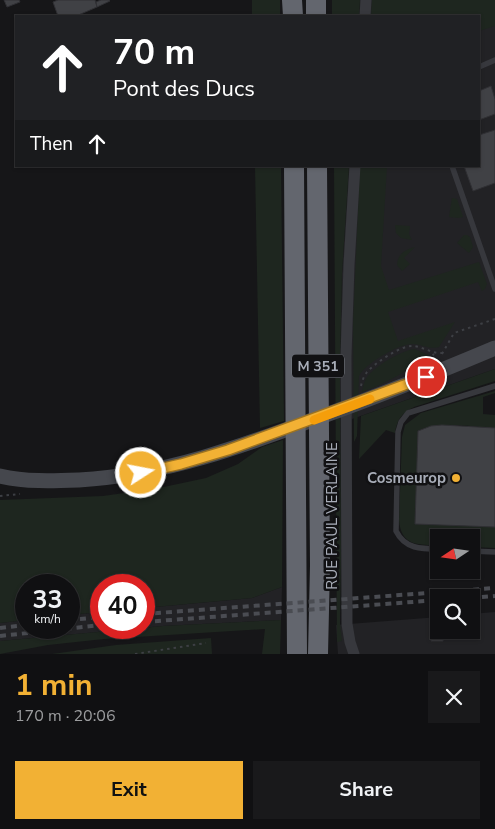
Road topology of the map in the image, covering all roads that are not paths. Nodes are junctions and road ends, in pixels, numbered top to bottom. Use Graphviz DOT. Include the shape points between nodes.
graph roads {
  1 [pos="292,0"];
  2 [pos="316,0"];
  3 [pos="366,0"];
  4 [pos="293,15"];
  5 [pos="316,15"];
  6 [pos="365,15"];
  7 [pos="495,60"];
  8 [pos="480,67"];
  9 [pos="294,167"];
  10 [pos="317,167"];
  11 [pos="355,167"];
  12 [pos="452,167"];
  13 [pos="495,290"];
  14 [pos="495,348"];
  15 [pos="495,386"];
  16 [pos="0,476"];
  17 [pos="430,549"];
  18 [pos="480,551"];
  19 [pos="495,552"];
  20 [pos="320,566"];
  21 [pos="297,651"];
  22 [pos="318,654"];
  23 [pos="330,654"];
  24 [pos="354,654"];
  1 -- 4 [label="highway"];
  2 -- 5 [label="highway"];
  3 -- 6 [label="street"];
  7 -- 8 [label="lane"];
  9 -- 21 [label="highway, M 351"];
  10 -- 20 [label="highway, M 351"];
  11 -- 24 [label="street, RUE PAUL VERLAINE" via="346,356 347,624"];
  12 -- 13 [label="lane"];
  14 -- 16 [label="street" via="367,393 263,439 189,462 82,480 35,481"];
  15 -- 17 [label="lane" via="408,413 401,422 398,432 396,531 408,545"];
  18 -- 19 [label="lane"];
  20 -- 22 [label="highway, M 351"];
  20 -- 23 [label="highway" via="330,626"];
}
